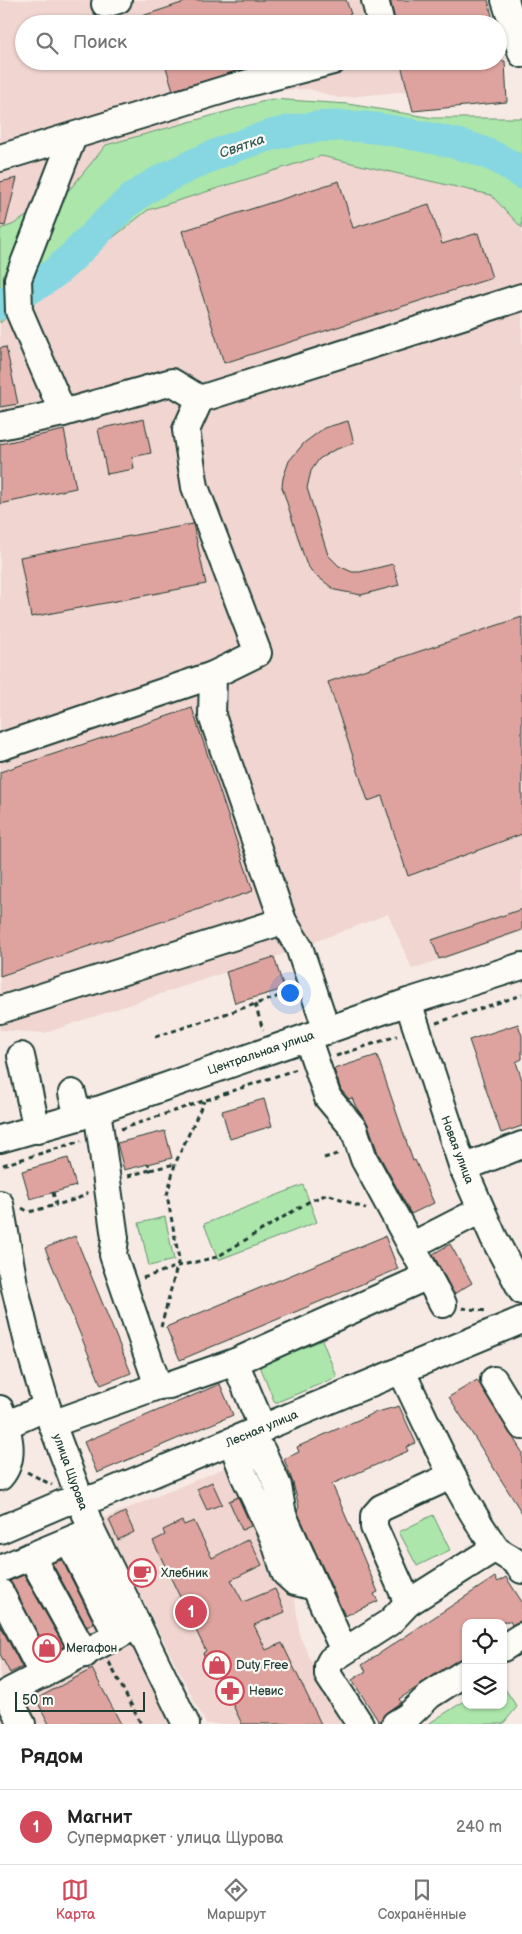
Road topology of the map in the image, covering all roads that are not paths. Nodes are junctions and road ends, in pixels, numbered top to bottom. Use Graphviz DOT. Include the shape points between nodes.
graph roads {
  1 [pos="374,0"];
  2 [pos="505,0"];
  3 [pos="378,15"];
  4 [pos="522,54"];
  5 [pos="300,70"];
  6 [pos="73,137"];
  7 [pos="0,158"];
  8 [pos="522,297"];
  9 [pos="200,399"];
  10 [pos="63,413"];
  11 [pos="0,426"];
  12 [pos="213,675"];
  13 [pos="0,747"];
  14 [pos="283,921"];
  15 [pos="522,966"];
  16 [pos="408,1002"];
  17 [pos="0,1010"];
  18 [pos="317,1034"];
  19 [pos="21,1056"];
  20 [pos="87,1114"];
  21 [pos="37,1130"];
  22 [pos="0,1139"];
  23 [pos="522,1145"];
  24 [pos="463,1168"];
  25 [pos="9,1205"];
  26 [pos="481,1210"];
  27 [pos="411,1246"];
  28 [pos="428,1276"];
  29 [pos="7,1284"];
  30 [pos="522,1291"];
  31 [pos="443,1304"];
  32 [pos="522,1320"];
  33 [pos="235,1362"];
  34 [pos="401,1370"];
  35 [pos="494,1380"];
  36 [pos="158,1386"];
  37 [pos="50,1416"];
  38 [pos="3,1417"];
  39 [pos="522,1426"];
  40 [pos="263,1428"];
  41 [pos="235,1451"];
  42 [pos="3,1473"];
  43 [pos="451,1476"];
  44 [pos="80,1500"];
  45 [pos="0,1530"];
  46 [pos="80,1536"];
  47 [pos="31,1556"];
  48 [pos="514,1559"];
  49 [pos="0,1569"];
  50 [pos="0,1592"];
  51 [pos="408,1603"];
  52 [pos="522,1636"];
  53 [pos="110,1640"];
  54 [pos="507,1645"];
  55 [pos="344,1651"];
  56 [pos="43,1675"];
  57 [pos="462,1675"];
  58 [pos="3,1693"];
  59 [pos="22,1724"];
  60 [pos="186,1724"];
  61 [pos="360,1724"];
  62 [pos="395,1724"];
  1 -- 3 [label="street"];
  2 -- 4 [label="street"];
  5 -- 6 [label="street"];
  6 -- 7 [label="street"];
  6 -- 10 [label="street" via="18,279 19,311"];
  8 -- 9 [label="street"];
  9 -- 10 [label="street" via="172,382"];
  9 -- 12 [label="street" via="186,430 195,487 258,653"];
  10 -- 11 [label="street"];
  12 -- 13 [label="street"];
  12 -- 14 [label="street" via="212,716"];
  14 -- 17 [label="street"];
  14 -- 18 [label="street" via="299,947 312,986"];
  15 -- 16 [label="street, Центральная улица"];
  16 -- 18 [label="street, Центральная улица"];
  16 -- 24 [label="street, Новая улица"];
  18 -- 20 [label="street, Центральная улица"];
  18 -- 27 [label="street" via="316,1063 328,1098 354,1130 364,1159"];
  19 -- 21 [label="street"];
  20 -- 21 [label="street, Центральная улица"];
  20 -- 36 [label="street" via="115,1238 113,1255"];
  21 -- 22 [label="street, Центральная улица"];
  23 -- 24 [label="street"];
  24 -- 26 [label="street, Новая улица"];
  25 -- 29 [label="street, улица Щурова"];
  26 -- 27 [label="street"];
  26 -- 30 [label="street, Новая улица"];
  27 -- 28 [label="street"];
  28 -- 31 [label="street"];
  28 -- 33 [label="street"];
  29 -- 37 [label="street, улица Щурова"];
  32 -- 34 [label="street, Лесная улица"];
  33 -- 36 [label="street"];
  33 -- 40 [label="street"];
  34 -- 40 [label="street, Лесная улица"];
  34 -- 43 [label="street"];
  35 -- 39 [label="street"];
  36 -- 37 [label="street"];
  37 -- 38 [label="street"];
  37 -- 44 [label="street, улица Щурова"];
  38 -- 42 [label="street" via="10,1452"];
  40 -- 41 [label="street, Лесная улица"];
  41 -- 44 [label="street, Лесная улица"];
  41 -- 55 [label="street" via="262,1451 278,1486 283,1515"];
  43 -- 48 [label="street"];
  43 -- 51 [label="street" via="381,1508 374,1516 374,1527"];
  44 -- 45 [label="street, Лесная улица" via="63,1503"];
  44 -- 46 [label="street, улица Щурова"];
  46 -- 47 [label="street"];
  46 -- 53 [label="street, улица Щурова"];
  47 -- 49 [label="street"];
  47 -- 53 [label="street"];
  48 -- 51 [label="street"];
  50 -- 56 [label="street"];
  51 -- 55 [label="street" via="390,1622"];
  52 -- 54 [label="street"];
  53 -- 56 [label="street"];
  53 -- 60 [label="street, улица Щурова"];
  55 -- 61 [label="street" via="331,1660 328,1675"];
  56 -- 58 [label="street"];
  57 -- 62 [label="street" via="430,1695"];
  58 -- 59 [label="street"];
}
